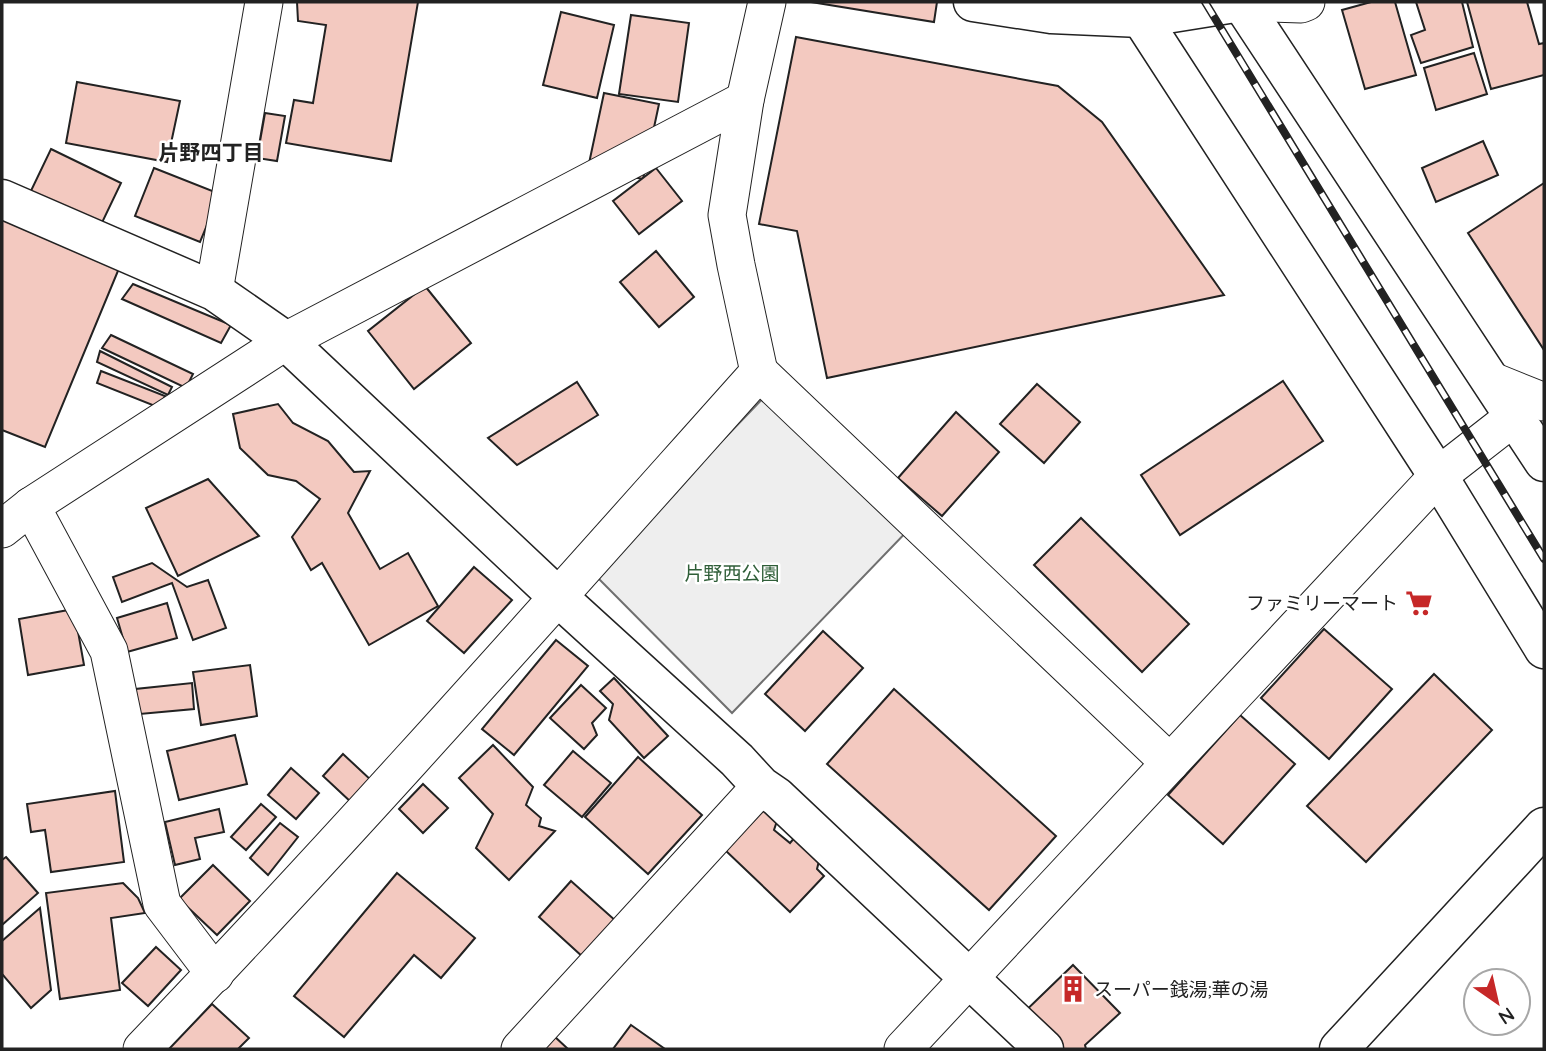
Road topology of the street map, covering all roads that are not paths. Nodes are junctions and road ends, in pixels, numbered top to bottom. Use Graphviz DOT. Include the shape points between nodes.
graph roads {
  1 [pos="264,2"];
  2 [pos="767,2"];
  3 [pos="973,2"];
  4 [pos="1241,2"];
  5 [pos="1306,2"];
  6 [pos="1136,10"];
  7 [pos="745,100"];
  8 [pos="2,199"];
  9 [pos="214,290"];
  10 [pos="286,341"];
  11 [pos="759,372"];
  12 [pos="1530,409"];
  13 [pos="1544,462"];
  14 [pos="1438,476"];
  15 [pos="32,506"];
  16 [pos="2,529"];
  17 [pos="558,597"];
  18 [pos="1544,649"];
  19 [pos="1170,763"];
  20 [pos="761,786"];
  21 [pos="1544,827"];
  22 [pos="215,974"];
  23 [pos="969,979"];
  24 [pos="142,1049"];
  25 [pos="520,1049"];
  26 [pos="903,1049"];
  27 [pos="1044,1049"];
  28 [pos="1339,1049"];
  1 -- 9 [label="street"];
  2 -- 7 [label="street"];
  3 -- 6 [label="main road" via="1051,14"];
  4 -- 5 [label="street"];
  4 -- 6 [label="main road"];
  4 -- 12 [label="main road" via="1492,381"];
  6 -- 14 [label="main road"];
  7 -- 10 [label="street"];
  7 -- 11 [label="street" via="727,215"];
  8 -- 9 [label="main road"];
  9 -- 10 [label="main road"];
  10 -- 15 [label="street"];
  10 -- 17 [label="main road"];
  11 -- 17 [label="street"];
  11 -- 19 [label="street"];
  12 -- 13 [label="main road"];
  12 -- 14 [label="street"];
  14 -- 18 [label="main road"];
  14 -- 19 [label="street"];
  15 -- 16 [label="street"];
  15 -- 22 [label="street" via="109,651 162,904"];
  17 -- 20 [label="main road"];
  17 -- 22 [label="street"];
  19 -- 23 [label="street"];
  20 -- 23 [label="main road"];
  20 -- 25 [label="street"];
  21 -- 28 [label="main road"];
  22 -- 24 [label="street"];
  23 -- 26 [label="street"];
  23 -- 27 [label="main road"];
}
